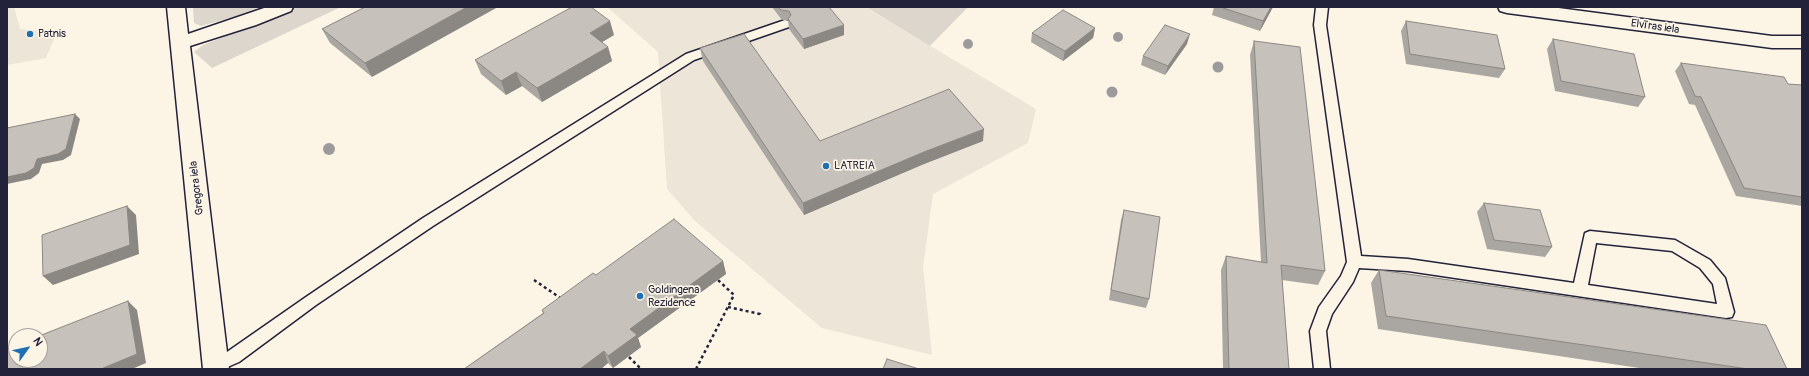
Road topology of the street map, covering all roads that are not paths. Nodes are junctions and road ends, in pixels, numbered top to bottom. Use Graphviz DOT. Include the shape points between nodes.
graph roads {
  1 [pos="176,7"];
  2 [pos="284,7"];
  3 [pos="1322,7"];
  4 [pos="1507,7"];
  5 [pos="785,24"];
  6 [pos="1802,42"];
  7 [pos="180,43"];
  8 [pos="1354,262"];
  9 [pos="1580,290"];
  10 [pos="216,367"];
  11 [pos="1322,369"];
  1 -- 7 [label="street, Gregora iela"];
  2 -- 7 [label="street"];
  3 -- 8 [label="lane" via="1320,25"];
  4 -- 6 [label="street, Elvīras iela" via="1772,42"];
  5 -- 10 [label="lane" via="690,57 428,222"];
  7 -- 10 [label="street, Gregora iela"];
  8 -- 9 [label="lane" via="1408,265"];
  8 -- 11 [label="lane" via="1348,278 1325,312 1318,331"];
  9 -- 9 [label="lane" via="1703,309 1726,312 1720,282 1706,264 1675,246 1590,236"];
}
